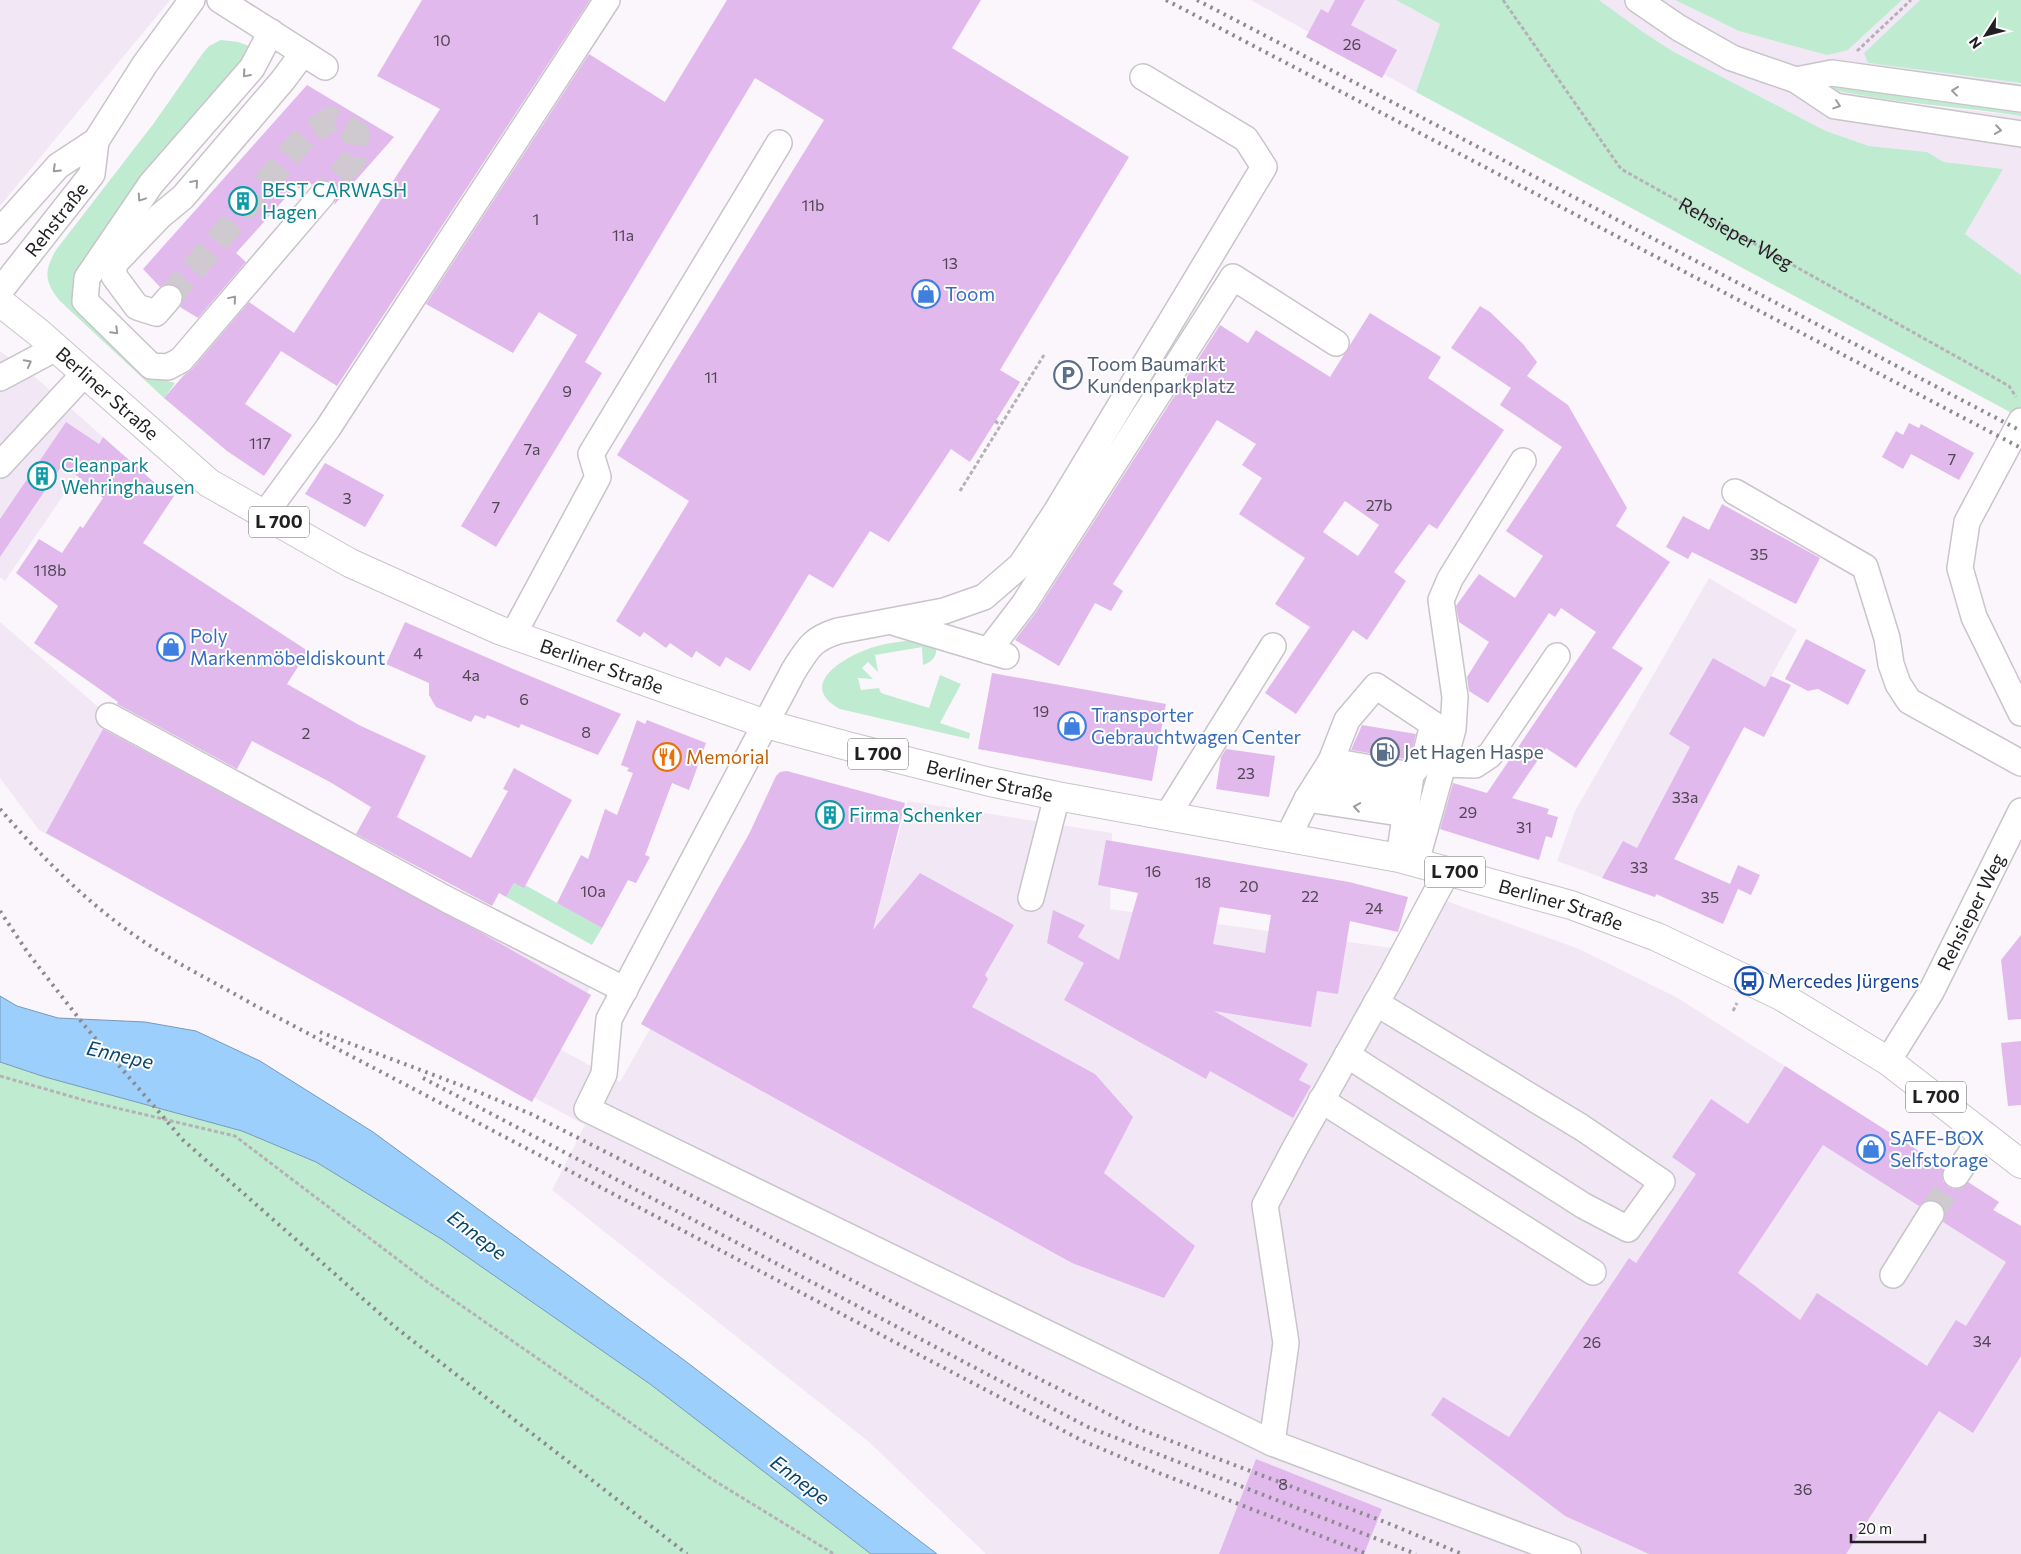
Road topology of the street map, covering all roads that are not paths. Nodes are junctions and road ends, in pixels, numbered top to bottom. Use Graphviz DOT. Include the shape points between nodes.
graph roads {
  1 [pos="192,0"];
  2 [pos="220,0"];
  3 [pos="607,0"];
  4 [pos="1638,0"];
  5 [pos="271,32"];
  6 [pos="303,53"];
  7 [pos="325,67"];
  8 [pos="1143,77"];
  9 [pos="1796,80"];
  10 [pos="2021,99"];
  11 [pos="2021,134"];
  12 [pos="96,142"];
  13 [pos="779,143"];
  14 [pos="322,194"];
  15 [pos="0,231"];
  16 [pos="0,290"];
  17 [pos="169,298"];
  18 [pos="0,302"];
  19 [pos="1336,342"];
  20 [pos="56,348"];
  21 [pos="84,374"];
  22 [pos="0,378"];
  23 [pos="2019,410"];
  24 [pos="1523,462"];
  25 [pos="0,465"];
  26 [pos="1735,492"];
  27 [pos="265,514"];
  28 [pos="893,622"];
  29 [pos="513,635"];
  30 [pos="1272,646"];
  31 [pos="1556,656"];
  32 [pos="2021,713"];
  33 [pos="108,716"];
  34 [pos="766,724"];
  35 [pos="1331,761"];
  36 [pos="2021,763"];
  37 [pos="1444,764"];
  38 [pos="1312,791"];
  39 [pos="1058,796"];
  40 [pos="1408,796"];
  41 [pos="2021,811"];
  42 [pos="1167,816"];
  43 [pos="1288,837"];
  44 [pos="1407,860"];
  45 [pos="1448,870"];
  46 [pos="1031,898"];
  47 [pos="625,990"];
  48 [pos="1376,1003"];
  49 [pos="1347,1055"];
  50 [pos="1888,1061"];
  51 [pos="1321,1100"];
  52 [pos="1984,1134"];
  53 [pos="2021,1164"];
  54 [pos="1956,1175"];
  55 [pos="1932,1214"];
  56 [pos="1592,1272"];
  57 [pos="1893,1275"];
  58 [pos="1272,1443"];
  59 [pos="1568,1554"];
  1 -- 12 [label="street, Rehstraße" via="145,64"];
  2 -- 5 [label="street"];
  3 -- 27 [label="street" via="328,428"];
  4 -- 9 [label="street" via="1732,58"];
  5 -- 6 [label="street"];
  5 -- 14 [label="street, one-way" via="252,68 151,184 87,278 85,301 151,366 168,367 181,360"];
  6 -- 7 [label="street"];
  17 -- 6 [label="street, one-way" via="156,313 137,307 114,276 114,264 183,197"];
  8 -- 28 [label="street" via="1246,138 1264,166 1021,565 984,597 944,611"];
  10 -- 9 [label="street, one-way" via="1832,73"];
  9 -- 11 [label="street, one-way" via="1835,106"];
  12 -- 15 [label="street, Rehstraße, one-way" via="58,166"];
  12 -- 16 [label="street, Rehstraße" via="92,174"];
  13 -- 29 [label="street" via="591,454 598,477"];
  18 -- 20 [label="main road, Berliner Straße / L 700"];
  19 -- 28 [label="street" via="1233,277 1024,604 997,653"];
  20 -- 21 [label="main road, Berliner Straße / L 700"];
  22 -- 20 [label="street, one-way"];
  21 -- 25 [label="street"];
  21 -- 27 [label="main road, Berliner Straße / L 700" via="210,483"];
  23 -- 32 [label="street" via="1967,522 1960,568 1974,618"];
  24 -- 37 [label="street" via="1450,579 1441,600 1455,697 1453,729"];
  26 -- 36 [label="street" via="1865,567 1887,638 1891,664 1898,684 1910,701"];
  27 -- 29 [label="main road, Berliner Straße / L 700" via="350,563"];
  28 -- 34 [label="street" via="821,637 807,649"];
  29 -- 34 [label="main road, Berliner Straße / L 700"];
  30 -- 42 [label="street"];
  31 -- 37 [label="street" via="1490,755 1475,765"];
  33 -- 47 [label="street" via="448,900"];
  34 -- 39 [label="main road, Berliner Straße / L 700" via="980,780"];
  34 -- 47 [label="street"];
  35 -- 38 [label="street"];
  35 -- 40 [label="street"];
  35 -- 40 [label="street" via="1348,720 1376,686 1433,724 1425,757"];
  37 -- 44 [label="street"];
  40 -- 38 [label="street, one-way"];
  38 -- 43 [label="street"];
  39 -- 42 [label="main road, Berliner Straße / L 700"];
  39 -- 46 [label="street"];
  40 -- 44 [label="street"];
  41 -- 50 [label="street, Rehsieper Weg" via="1931,992"];
  42 -- 43 [label="main road, Berliner Straße / L 700"];
  43 -- 44 [label="main road, Berliner Straße / L 700"];
  44 -- 45 [label="main road, Berliner Straße / L 700"];
  45 -- 48 [label="street"];
  45 -- 50 [label="main road, Berliner Straße / L 700" via="1571,905 1657,937 1781,996"];
  47 -- 58 [label="street" via="609,1019 604,1074 587,1109"];
  48 -- 49 [label="street"];
  48 -- 49 [label="street" via="1581,1128 1662,1182 1628,1229 1584,1206"];
  49 -- 51 [label="street"];
  50 -- 52 [label="main road, Berliner Straße / L 700"];
  51 -- 56 [label="street"];
  51 -- 58 [label="street" via="1266,1205 1286,1343"];
  52 -- 53 [label="main road, Berliner Straße / L 700"];
  52 -- 54 [label="street"];
  55 -- 57 [label="street"];
  58 -- 59 [label="street"];
}
